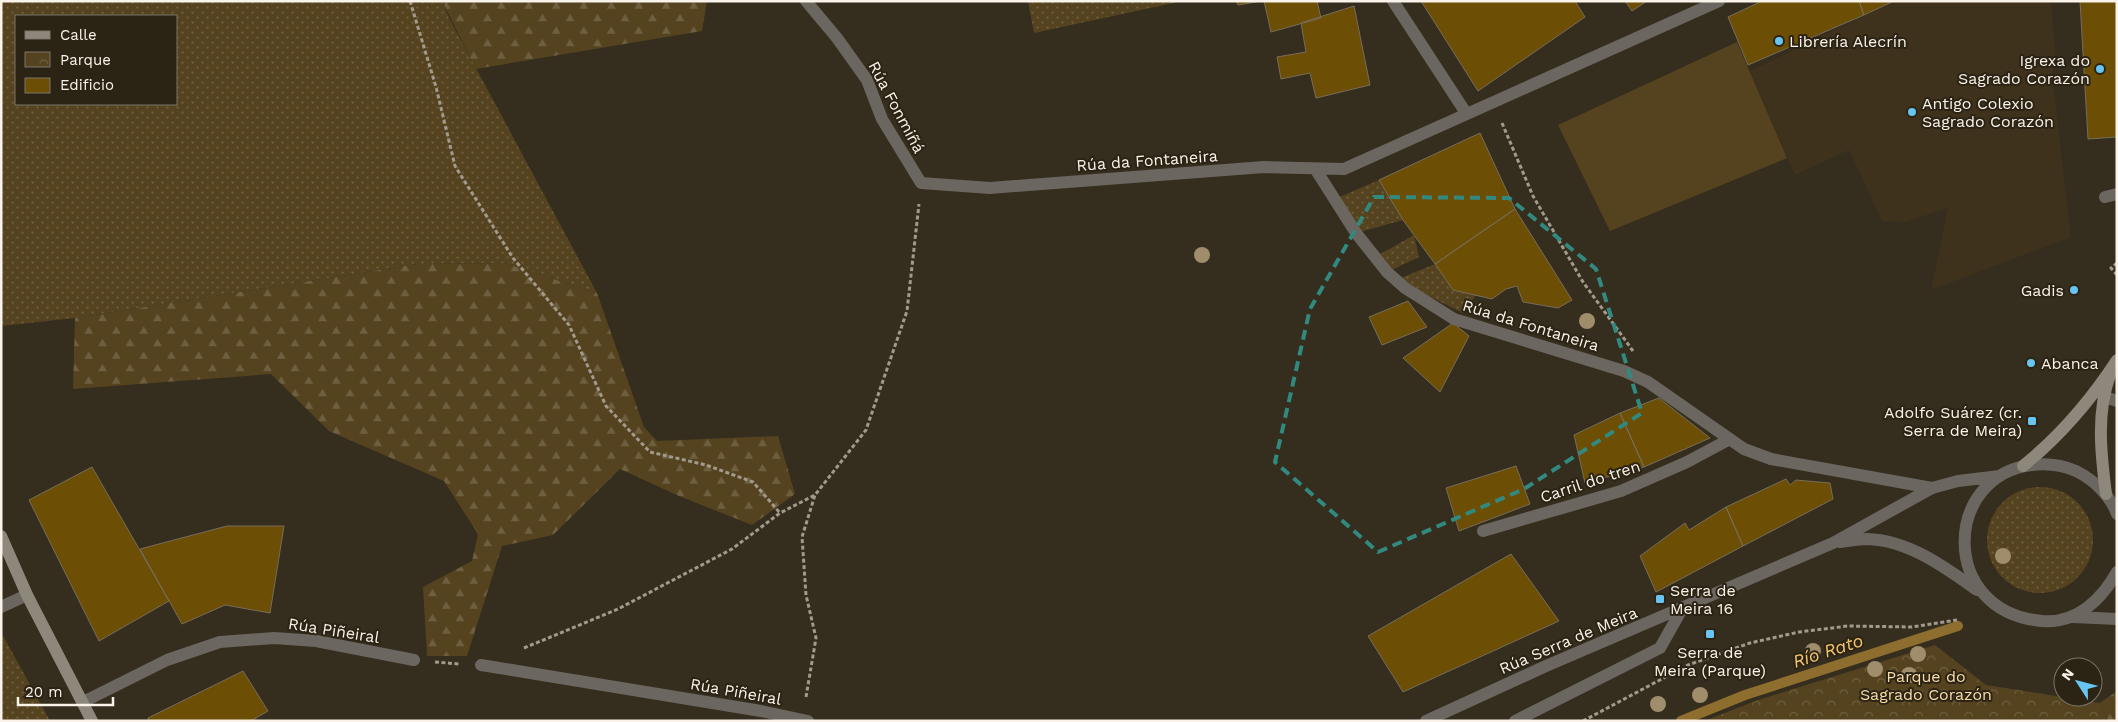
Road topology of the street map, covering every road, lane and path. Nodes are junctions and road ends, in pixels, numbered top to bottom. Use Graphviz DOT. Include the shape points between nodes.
graph roads {
  1 [pos="410,1"];
  2 [pos="806,1"];
  3 [pos="1393,1"];
  4 [pos="1719,1"];
  5 [pos="1466,113"];
  6 [pos="1500,118"];
  7 [pos="1316,170"];
  8 [pos="921,183"];
  9 [pos="2117,263"];
  10 [pos="2117,274"];
  11 [pos="2116,362"];
  12 [pos="1648,382"];
  13 [pos="2111,399"];
  14 [pos="1730,439"];
  15 [pos="2023,466"];
  16 [pos="2000,476"];
  17 [pos="1932,488"];
  18 [pos="2106,494"];
  19 [pos="815,495"];
  20 [pos="780,513"];
  21 [pos="2117,514"];
  22 [pos="1483,531"];
  23 [pos="1,536"];
  24 [pos="1833,543"];
  25 [pos="2117,572"];
  26 [pos="26,595"];
  27 [pos="1984,596"];
  28 [pos="1,607"];
  29 [pos="1682,609"];
  30 [pos="2070,617"];
  31 [pos="2117,619"];
  32 [pos="1957,620"];
  33 [pos="518,650"];
  34 [pos="414,660"];
  35 [pos="481,665"];
  36 [pos="82,702"];
  37 [pos="806,720"];
  38 [pos="92,721"];
  39 [pos="1426,721"];
  40 [pos="1515,721"];
  41 [pos="1583,721"];
  1 -- 20 [label="path" via="455,166 513,258 569,325 606,406 650,452 706,465 753,482"];
  2 -- 8 [label="street, Rúa Fonmiñá" via="867,80 882,119"];
  3 -- 5 [label="street"];
  4 -- 5 [label="street"];
  5 -- 7 [label="street" via="1344,170"];
  6 -- 12 [label="path" via="1533,196 1584,282 1631,346"];
  7 -- 8 [label="street, Rúa da Fontaneira" via="1264,167 990,188"];
  7 -- 12 [label="street, Rúa da Fontaneira" via="1356,234 1386,272 1405,288 1454,319 1624,371"];
  8 -- 19 [label="path" via="907,311 866,430"];
  9 -- 10 [label="path" via="2111,268"];
  11 -- 13 [label="main road"];
  11 -- 15 [label="main road" via="2060,433"];
  12 -- 14 [label="street, Rúa da Fontaneira"];
  13 -- 18 [label="main road" via="2101,454"];
  14 -- 17 [label="street, Rúa da Fontaneira" via="1744,449 1771,459"];
  14 -- 22 [label="street, Carril do tren" via="1621,491"];
  15 -- 16 [label="street"];
  15 -- 18 [label="street" via="2046,464 2068,468 2089,478"];
  16 -- 17 [label="street, Rúa Serra de Meira"];
  16 -- 27 [label="street" via="1971,510 1965,532 1969,572"];
  17 -- 24 [label="street, Rúa Serra de Meira"];
  18 -- 21 [label="street"];
  19 -- 20 [label="path"];
  19 -- 37 [label="path" via="802,537 806,595 816,638"];
  20 -- 33 [label="path" via="732,548 618,609"];
  23 -- 26 [label="main road"];
  24 -- 27 [label="street, Rúa Serra de Meira" via="1866,539 1893,543 1934,562"];
  24 -- 29 [label="street, Rúa Serra de Meira"];
  25 -- 30 [label="street" via="2101,596"];
  26 -- 28 [label="street"];
  26 -- 36 [label="main road"];
  27 -- 30 [label="street, Rúa Serra de Meira" via="2003,610 2024,619 2047,622"];
  29 -- 39 [label="street, Rúa Serra de Meira"];
  29 -- 40 [label="street" via="1660,648"];
  30 -- 31 [label="street"];
  32 -- 41 [label="path" via="1912,628 1848,626 1750,643 1688,665"];
  34 -- 35 [label="path"];
  34 -- 36 [label="street, Rúa Piñeiral" via="316,641 274,638 220,642 166,660"];
  35 -- 37 [label="street, Rúa Piñeiral"];
  36 -- 38 [label="main road"];
}
